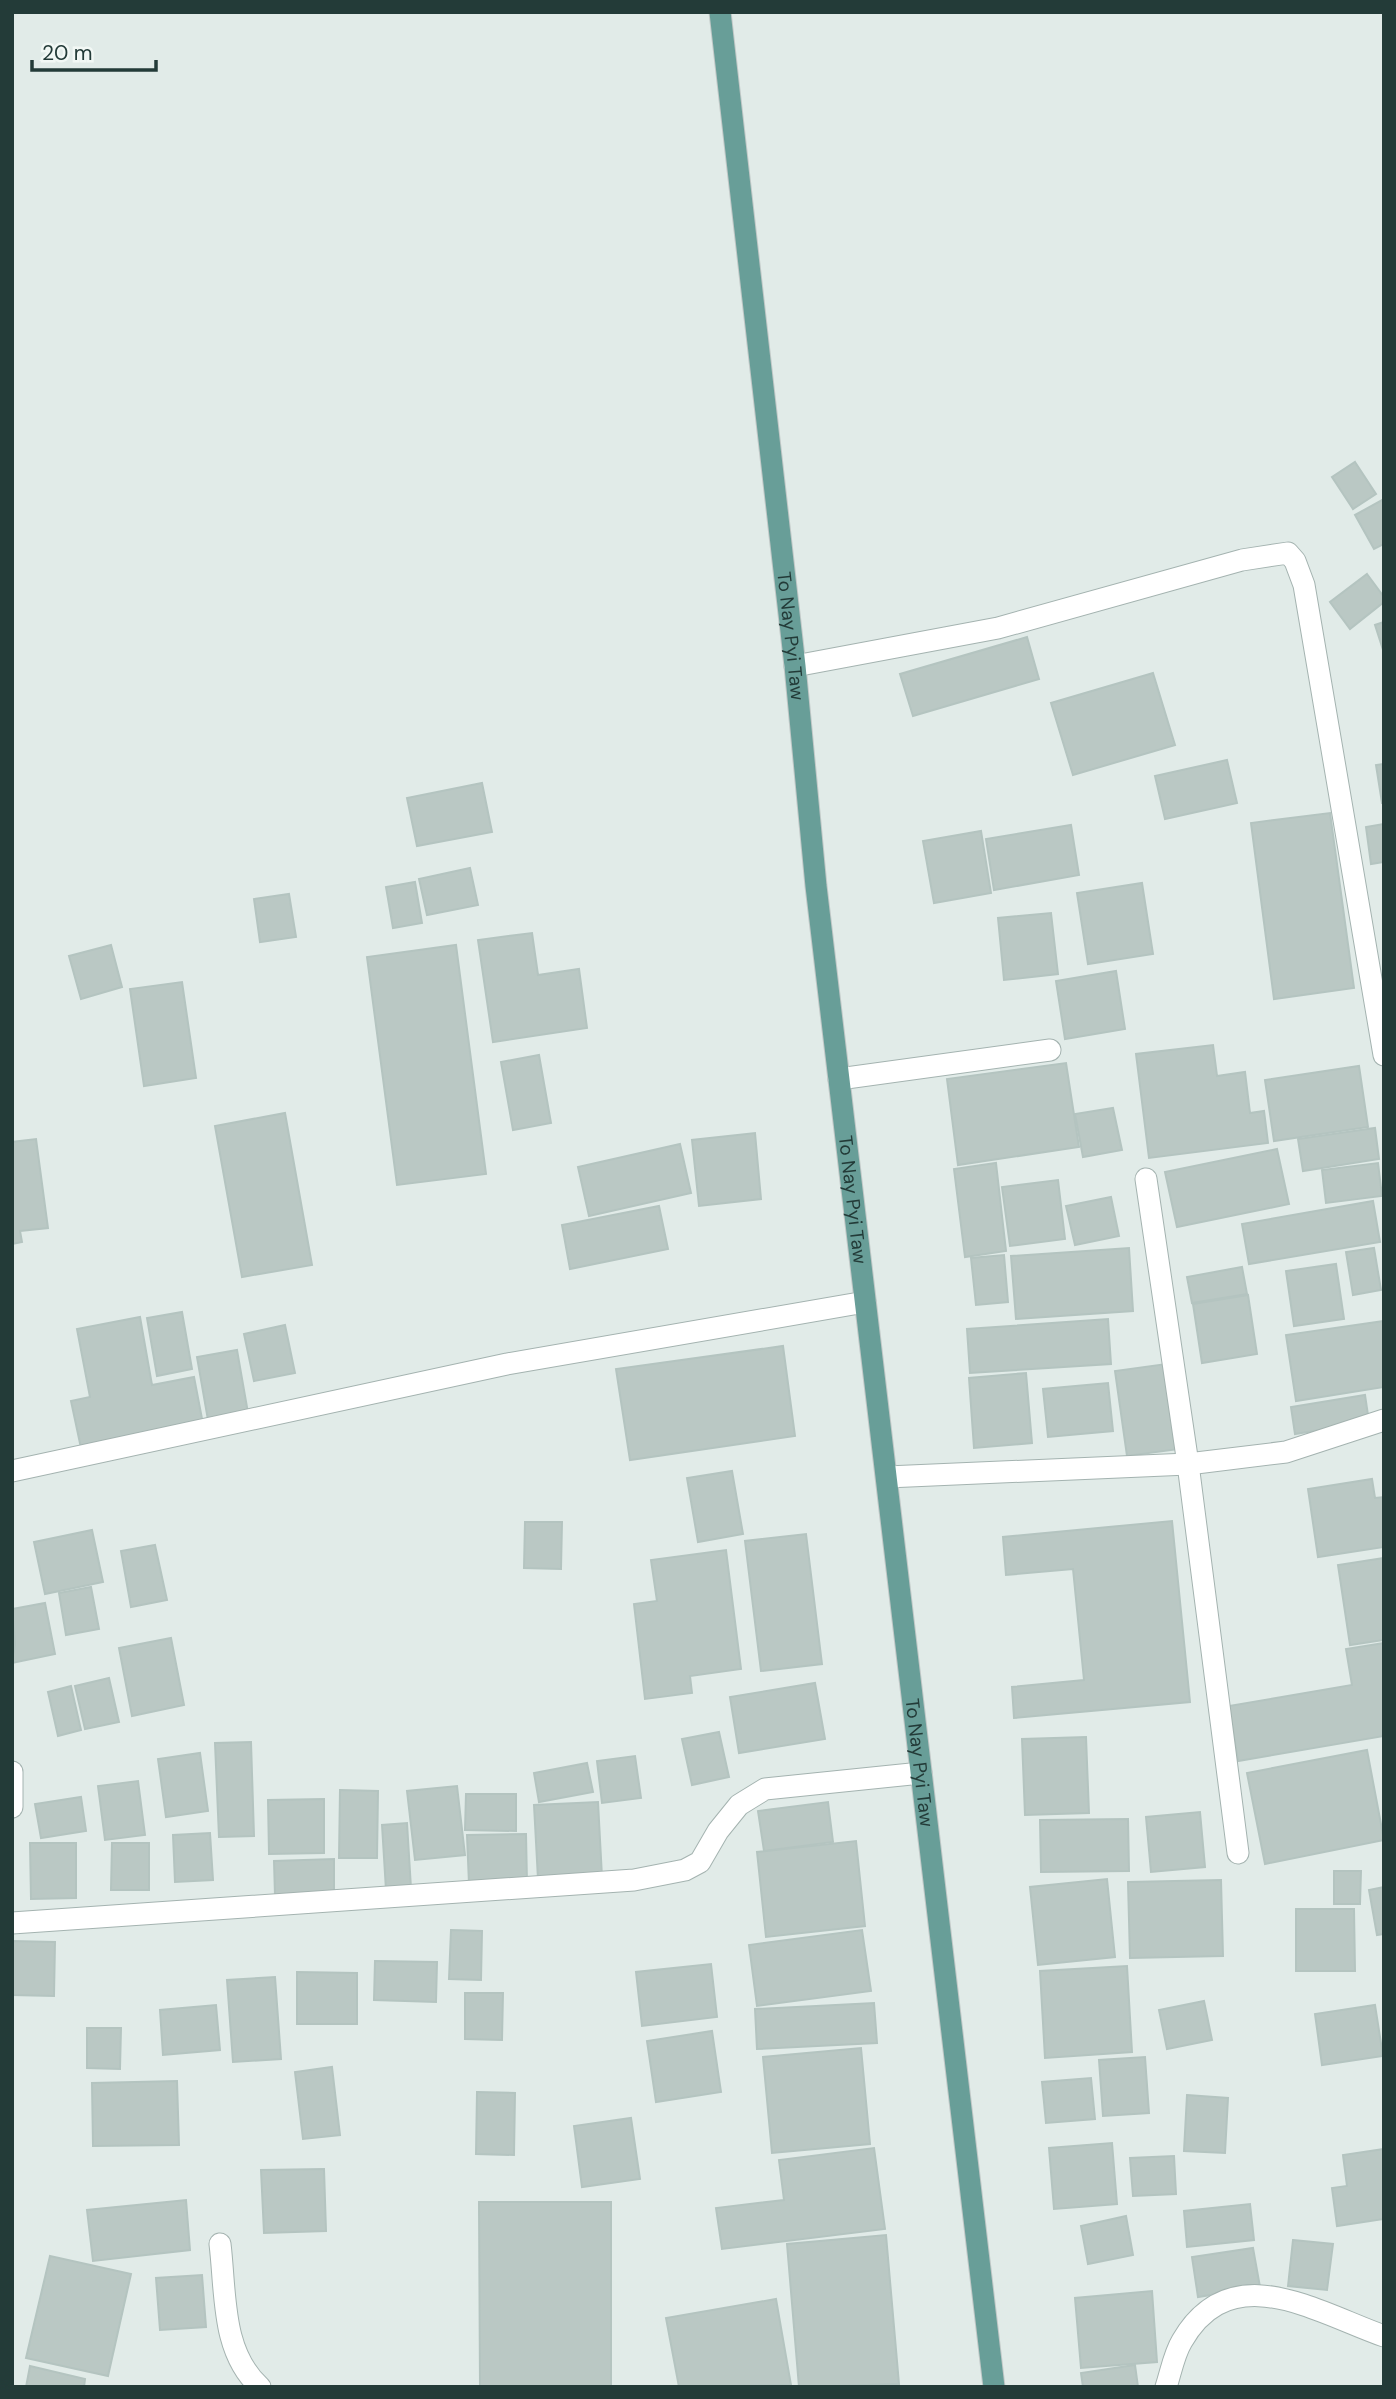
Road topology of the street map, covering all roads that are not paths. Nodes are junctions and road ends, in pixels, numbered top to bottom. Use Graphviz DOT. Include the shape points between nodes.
graph roads {
  1 [pos="720,12"];
  2 [pos="795,666"];
  3 [pos="1050,1050"];
  4 [pos="1384,1055"];
  5 [pos="839,1079"];
  6 [pos="1146,1179"];
  7 [pos="866,1303"];
  8 [pos="1384,1420"];
  9 [pos="1188,1464"];
  10 [pos="12,1471"];
  11 [pos="887,1477"];
  12 [pos="12,1772"];
  13 [pos="921,1773"];
  14 [pos="12,1807"];
  15 [pos="1238,1853"];
  16 [pos="12,1923"];
  17 [pos="220,2244"];
  18 [pos="1384,2336"];
  19 [pos="260,2387"];
  20 [pos="994,2387"];
  21 [pos="1166,2387"];
  1 -- 2 [label="main road, To Nay Pyi Taw"];
  2 -- 4 [label="street" via="998,628 1242,560 1288,553 1304,585"];
  2 -- 5 [label="main road, To Nay Pyi Taw"];
  3 -- 5 [label="street"];
  5 -- 7 [label="main road, To Nay Pyi Taw"];
  6 -- 9 [label="street"];
  7 -- 10 [label="street" via="507,1364"];
  7 -- 11 [label="main road, To Nay Pyi Taw"];
  8 -- 9 [label="street" via="1286,1452"];
  9 -- 11 [label="street"];
  9 -- 15 [label="street"];
  11 -- 13 [label="main road, To Nay Pyi Taw"];
  12 -- 14 [label="street"];
  13 -- 16 [label="street" via="765,1789 739,1805 700,1862 685,1870 634,1880"];
  13 -- 20 [label="main road, To Nay Pyi Taw"];
  17 -- 19 [label="street" via="232,2348 246,2374"];
  18 -- 21 [label="street" via="1284,2297 1247,2295 1211,2305 1182,2341"];
}
